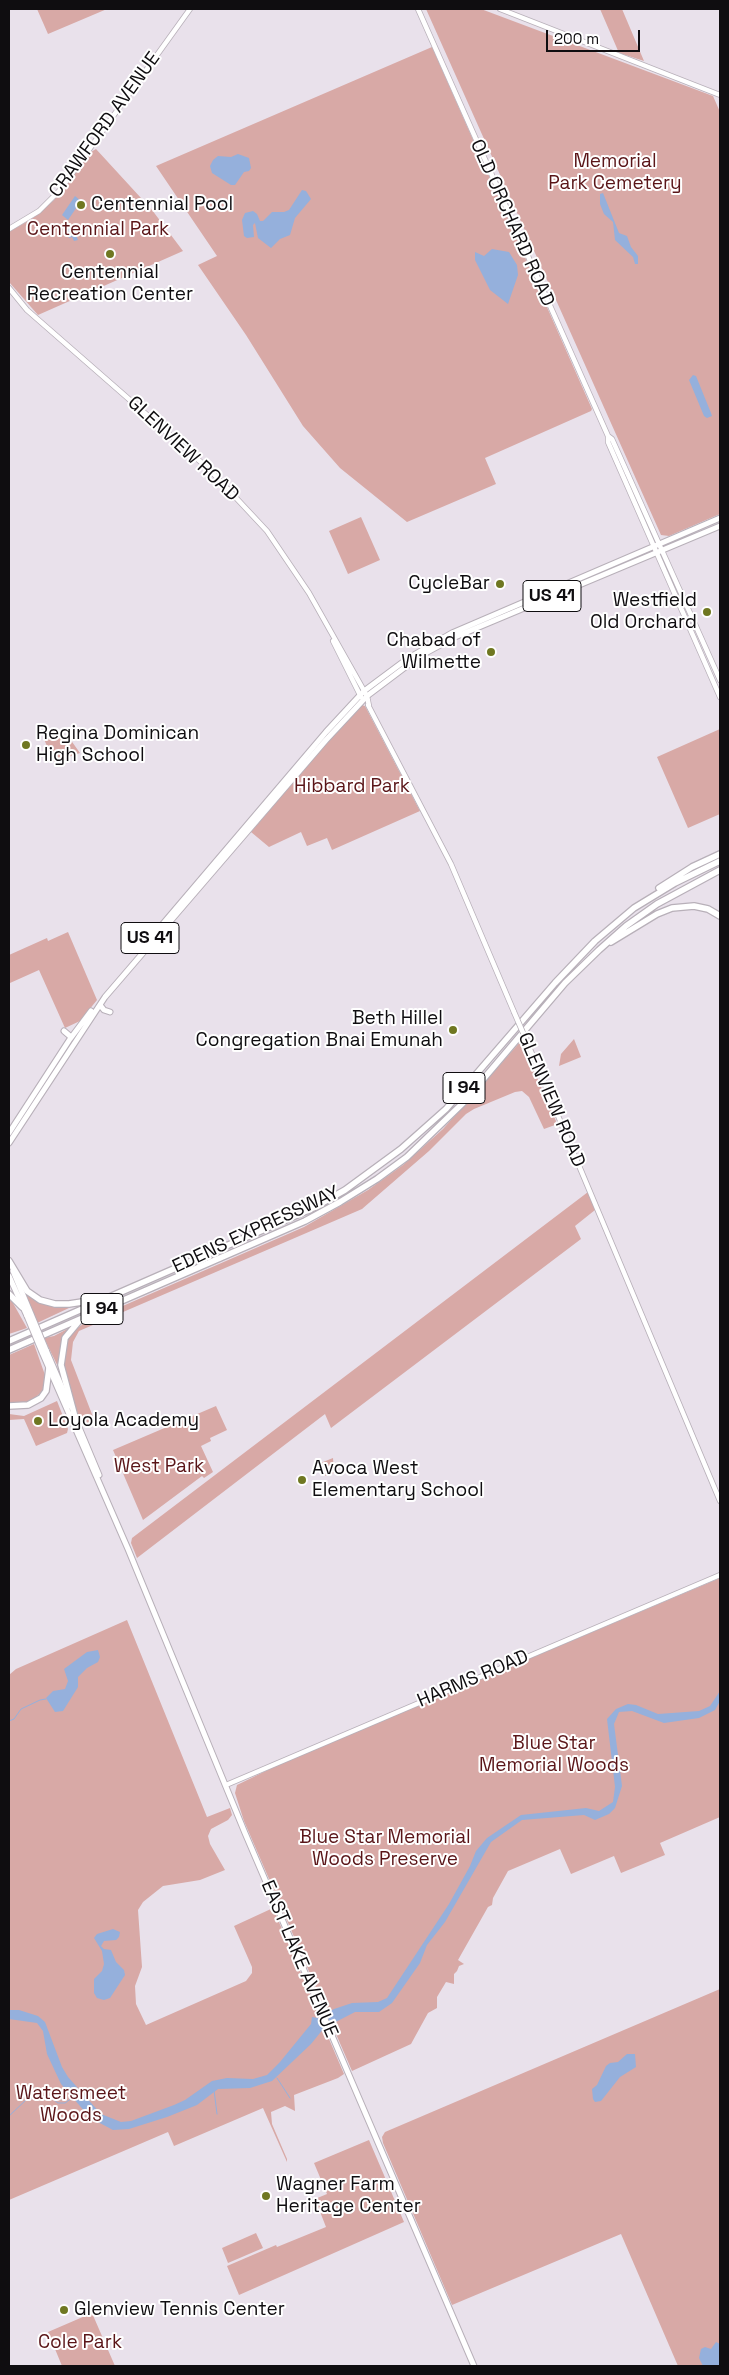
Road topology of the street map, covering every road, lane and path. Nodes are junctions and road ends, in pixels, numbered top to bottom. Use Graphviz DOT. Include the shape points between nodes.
graph roads {
  1 [pos="190,9"];
  2 [pos="418,9"];
  3 [pos="500,9"];
  4 [pos="720,95"];
  5 [pos="9,229"];
  6 [pos="9,288"];
  7 [pos="608,436"];
  8 [pos="720,518"];
  9 [pos="720,526"];
  10 [pos="660,544"];
  11 [pos="654,546"];
  12 [pos="663,550"];
  13 [pos="657,553"];
  14 [pos="720,680"];
  15 [pos="364,696"];
  16 [pos="720,697"];
  17 [pos="720,854"];
  18 [pos="720,861"];
  19 [pos="720,870"];
  20 [pos="634,908"];
  21 [pos="720,916"];
  22 [pos="598,950"];
  23 [pos="100,1005"];
  24 [pos="110,1012"];
  25 [pos="64,1032"];
  26 [pos="71,1037"];
  27 [pos="9,1133"];
  28 [pos="9,1143"];
  29 [pos="9,1262"];
  30 [pos="9,1276"];
  31 [pos="9,1294"];
  32 [pos="107,1297"];
  33 [pos="22,1307"];
  34 [pos="91,1313"];
  35 [pos="29,1315"];
  36 [pos="9,1339"];
  37 [pos="9,1350"];
  38 [pos="44,1351"];
  39 [pos="49,1368"];
  40 [pos="9,1406"];
  41 [pos="75,1417"];
  42 [pos="720,1501"];
  43 [pos="120,1531"];
  44 [pos="720,1575"];
  45 [pos="226,1785"];
  46 [pos="474,2366"];
  1 -- 5 [label="main road, CRAWFORD AVENUE" via="53,198 30,218"];
  2 -- 7 [label="main road, OLD ORCHARD ROAD"];
  3 -- 4 [label="main road"];
  6 -- 15 [label="main road, GLENVIEW ROAD" via="27,310 234,494 286,556"];
  7 -- 10 [label="main road, OLD ORCHARD ROAD"];
  7 -- 11 [label="main road, OLD ORCHARD ROAD"];
  8 -- 10 [label="main road, US 41"];
  9 -- 12 [label="main road, US 41"];
  10 -- 11 [label="main road, US 41"];
  10 -- 12 [label="main road, OLD ORCHARD ROAD"];
  11 -- 13 [label="main road, OLD ORCHARD ROAD"];
  11 -- 15 [label="main road, US 41" via="452,633 407,659"];
  12 -- 13 [label="main road, US 41"];
  12 -- 14 [label="main road, OLD ORCHARD ROAD"];
  13 -- 15 [label="main road, US 41" via="455,637 420,656"];
  13 -- 16 [label="main road, OLD ORCHARD ROAD"];
  15 -- 23 [label="main road, US 41"];
  15 -- 26 [label="main road, US 41" via="326,732 235,837"];
  15 -- 42 [label="main road, GLENVIEW ROAD, bridge" via="450,864"];
  17 -- 20 [label="highway" via="661,887"];
  18 -- 20 [label="highway, EDENS EXPRESSWAY / I 94"];
  19 -- 22 [label="highway, EDENS EXPRESSWAY / I 94" via="657,904"];
  20 -- 32 [label="highway, EDENS EXPRESSWAY / I 94" via="570,966 446,1109 375,1169 313,1208"];
  21 -- 22 [label="highway" via="694,906 672,908"];
  22 -- 34 [label="highway, EDENS EXPRESSWAY / I 94" via="463,1103 406,1157 377,1179 305,1221"];
  23 -- 24 [label="main road"];
  23 -- 28 [label="main road, US 41"];
  25 -- 26 [label="main road"];
  26 -- 27 [label="main road, US 41"];
  29 -- 32 [label="highway" via="27,1291 40,1300 69,1304"];
  29 -- 35 [label="main road"];
  30 -- 33 [label="main road"];
  31 -- 33 [label="highway"];
  32 -- 36 [label="highway, EDENS EXPRESSWAY / I 94"];
  33 -- 35 [label="main road"];
  34 -- 37 [label="highway, EDENS EXPRESSWAY / I 94"];
  34 -- 41 [label="highway" via="75,1324 61,1351 60,1365"];
  35 -- 38 [label="main road, bridge"];
  38 -- 39 [label="main road"];
  38 -- 41 [label="main road"];
  39 -- 40 [label="highway" via="46,1391 41,1398 28,1405"];
  39 -- 43 [label="main road"];
  41 -- 43 [label="main road"];
  43 -- 45 [label="main road, EAST LAKE AVENUE"];
  44 -- 45 [label="main road, HARMS ROAD"];
  45 -- 46 [label="main road, EAST LAKE AVENUE"];
}
